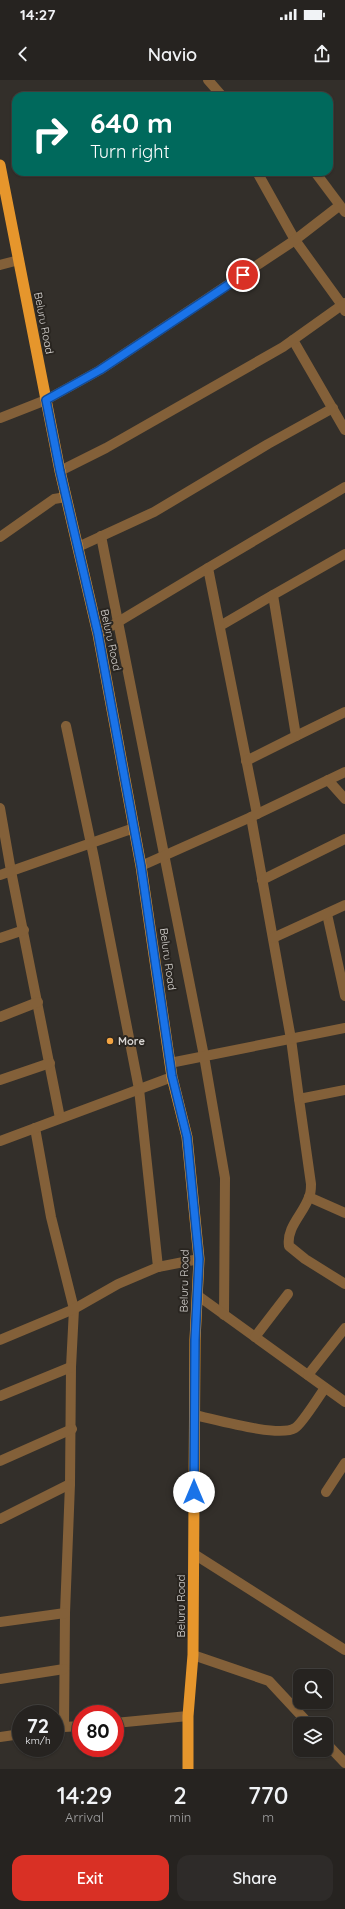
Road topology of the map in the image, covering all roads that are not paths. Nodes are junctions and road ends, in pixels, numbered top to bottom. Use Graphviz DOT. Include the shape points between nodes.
graph roads {
  1 [pos="208,80"];
  2 [pos="218,92"];
  3 [pos="0,165"];
  4 [pos="259,176"];
  5 [pos="317,176"];
  6 [pos="1,178"];
  7 [pos="342,209"];
  8 [pos="295,240"];
  9 [pos="19,260"];
  10 [pos="0,265"];
  11 [pos="344,306"];
  12 [pos="293,340"];
  13 [pos="46,400"];
  14 [pos="333,408"];
  15 [pos="0,418"];
  16 [pos="345,430"];
  17 [pos="60,471"];
  18 [pos="345,487"];
  19 [pos="66,497"];
  20 [pos="102,536"];
  21 [pos="0,537"];
  22 [pos="78,547"];
  23 [pos="345,554"];
  24 [pos="208,568"];
  25 [pos="273,595"];
  26 [pos="118,622"];
  27 [pos="220,626"];
  28 [pos="98,634"];
  29 [pos="345,712"];
  30 [pos="66,726"];
  31 [pos="296,736"];
  32 [pos="246,761"];
  33 [pos="345,772"];
  34 [pos="328,780"];
  35 [pos="345,799"];
  36 [pos="1,815"];
  37 [pos="254,816"];
  38 [pos="134,828"];
  39 [pos="345,839"];
  40 [pos="90,843"];
  41 [pos="164,856"];
  42 [pos="141,866"];
  43 [pos="11,871"];
  44 [pos="0,875"];
  45 [pos="262,880"];
  46 [pos="345,905"];
  47 [pos="327,914"];
  48 [pos="24,930"];
  49 [pos="0,938"];
  50 [pos="273,938"];
  51 [pos="345,996"];
  52 [pos="38,1002"];
  53 [pos="0,1017"];
  54 [pos="345,1028"];
  55 [pos="291,1040"];
  56 [pos="204,1056"];
  57 [pos="50,1062"];
  58 [pos="170,1063"];
  59 [pos="172,1076"];
  60 [pos="0,1080"];
  61 [pos="139,1089"];
  62 [pos="345,1090"];
  63 [pos="300,1099"];
  64 [pos="60,1118"];
  65 [pos="35,1128"];
  66 [pos="0,1141"];
  67 [pos="309,1197"];
  68 [pos="343,1211"];
  69 [pos="199,1259"];
  70 [pos="158,1267"];
  71 [pos="345,1284"];
  72 [pos="288,1294"];
  73 [pos="197,1295"];
  74 [pos="74,1309"];
  75 [pos="224,1315"];
  76 [pos="345,1328"];
  77 [pos="255,1337"];
  78 [pos="0,1340"];
  79 [pos="71,1366"];
  80 [pos="308,1375"];
  81 [pos="325,1388"];
  82 [pos="0,1396"];
  83 [pos="345,1402"];
  84 [pos="194,1415"];
  85 [pos="72,1429"];
  86 [pos="0,1460"];
  87 [pos="345,1463"];
  88 [pos="70,1484"];
  89 [pos="326,1492"];
  90 [pos="0,1519"];
  91 [pos="194,1554"];
  92 [pos="64,1613"];
  93 [pos="0,1622"];
  94 [pos="345,1650"];
  95 [pos="193,1655"];
  96 [pos="64,1669"];
  97 [pos="0,1679"];
  98 [pos="62,1705"];
  99 [pos="188,1716"];
  100 [pos="302,1717"];
  101 [pos="124,1722"];
  102 [pos="12,1735"];
  103 [pos="0,1737"];
  104 [pos="333,1750"];
  105 [pos="345,1763"];
  106 [pos="188,1769"];
  1 -- 2 [label="street"];
  3 -- 6 [label="highway, Beluru Road"];
  4 -- 8 [label="street"];
  5 -- 7 [label="street"];
  6 -- 9 [label="highway, Beluru Road"];
  7 -- 8 [label="street"];
  8 -- 11 [label="street"];
  8 -- 13 [label="street" via="100,370"];
  9 -- 10 [label="street"];
  9 -- 13 [label="highway, Beluru Road"];
  11 -- 12 [label="street"];
  12 -- 14 [label="street"];
  12 -- 17 [label="street" via="106,448"];
  13 -- 15 [label="street"];
  13 -- 17 [label="highway, Beluru Road"];
  14 -- 16 [label="street"];
  14 -- 20 [label="street" via="154,512"];
  17 -- 19 [label="highway, Beluru Road"];
  18 -- 24 [label="street"];
  19 -- 21 [label="street" via="54,499"];
  19 -- 22 [label="highway, Beluru Road"];
  20 -- 22 [label="street"];
  20 -- 26 [label="street"];
  22 -- 28 [label="highway, Beluru Road"];
  23 -- 25 [label="street"];
  24 -- 26 [label="street"];
  24 -- 27 [label="street"];
  25 -- 27 [label="street"];
  25 -- 31 [label="street"];
  26 -- 28 [label="street"];
  26 -- 41 [label="street"];
  27 -- 32 [label="street"];
  28 -- 38 [label="highway, Beluru Road"];
  29 -- 31 [label="street"];
  30 -- 40 [label="street"];
  31 -- 32 [label="street"];
  32 -- 37 [label="street"];
  33 -- 34 [label="street"];
  34 -- 35 [label="street"];
  34 -- 37 [label="street"];
  36 -- 43 [label="street"];
  37 -- 41 [label="street"];
  37 -- 45 [label="street"];
  38 -- 40 [label="street"];
  38 -- 42 [label="highway, Beluru Road"];
  39 -- 45 [label="street"];
  40 -- 43 [label="street"];
  40 -- 61 [label="street"];
  41 -- 42 [label="street"];
  41 -- 56 [label="street"];
  42 -- 58 [label="highway, Beluru Road"];
  43 -- 44 [label="street"];
  43 -- 48 [label="street"];
  45 -- 50 [label="street"];
  46 -- 47 [label="street"];
  47 -- 50 [label="street"];
  47 -- 51 [label="street"];
  48 -- 49 [label="street"];
  48 -- 52 [label="street"];
  50 -- 55 [label="street"];
  52 -- 53 [label="street"];
  52 -- 57 [label="street"];
  54 -- 55 [label="street"];
  55 -- 56 [label="street"];
  55 -- 63 [label="street"];
  56 -- 58 [label="street"];
  56 -- 75 [label="street" via="225,1178"];
  57 -- 60 [label="street"];
  57 -- 64 [label="street"];
  58 -- 59 [label="highway, Beluru Road"];
  59 -- 61 [label="street"];
  59 -- 69 [label="highway, Beluru Road" via="187,1137"];
  61 -- 64 [label="street"];
  61 -- 70 [label="street"];
  62 -- 63 [label="street"];
  63 -- 67 [label="street" via="311,1184"];
  64 -- 65 [label="street"];
  65 -- 66 [label="street"];
  65 -- 74 [label="street" via="52,1217"];
  67 -- 68 [label="street"];
  67 -- 71 [label="street" via="293,1225 289,1246"];
  69 -- 70 [label="street"];
  69 -- 73 [label="highway, Beluru Road"];
  70 -- 74 [label="street" via="118,1284"];
  72 -- 77 [label="street"];
  73 -- 75 [label="street"];
  73 -- 84 [label="highway, Beluru Road"];
  74 -- 78 [label="street"];
  74 -- 79 [label="street"];
  75 -- 77 [label="street"];
  76 -- 80 [label="street"];
  77 -- 80 [label="street"];
  79 -- 82 [label="street"];
  79 -- 85 [label="street"];
  80 -- 81 [label="street"];
  81 -- 83 [label="street"];
  81 -- 84 [label="street" via="298,1426 288,1430 260,1429"];
  84 -- 91 [label="highway, Beluru Road"];
  85 -- 86 [label="street"];
  85 -- 88 [label="street"];
  87 -- 89 [label="street"];
  88 -- 90 [label="street"];
  88 -- 92 [label="street"];
  91 -- 94 [label="street"];
  91 -- 95 [label="highway, Beluru Road"];
  92 -- 93 [label="street"];
  92 -- 96 [label="street"];
  95 -- 99 [label="highway, Beluru Road"];
  95 -- 100 [label="street" via="269,1681"];
  96 -- 97 [label="street"];
  96 -- 98 [label="street"];
  99 -- 101 [label="street"];
  99 -- 106 [label="highway, Beluru Road"];
  102 -- 103 [label="street"];
  104 -- 105 [label="street"];
}
